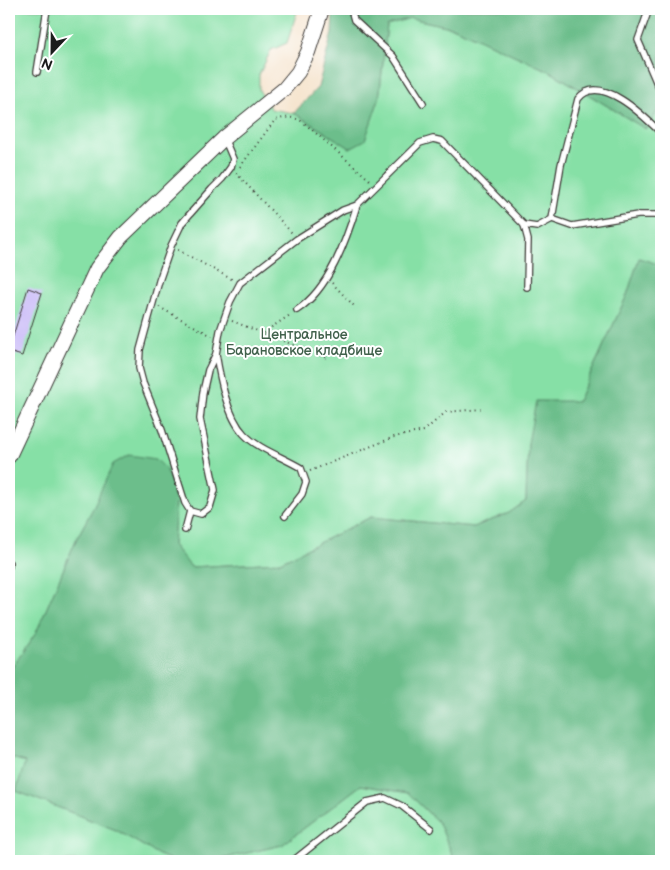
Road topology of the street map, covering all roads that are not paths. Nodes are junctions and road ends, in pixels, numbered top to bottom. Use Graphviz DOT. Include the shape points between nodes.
graph roads {
  1 [pos="47,9"];
  2 [pos="322,9"];
  3 [pos="352,9"];
  4 [pos="649,9"];
  5 [pos="37,72"];
  6 [pos="661,93"];
  7 [pos="423,103"];
  8 [pos="661,133"];
  9 [pos="224,138"];
  10 [pos="357,205"];
  11 [pos="661,215"];
  12 [pos="552,219"];
  13 [pos="524,225"];
  14 [pos="527,287"];
  15 [pos="297,310"];
  16 [pos="216,354"];
  17 [pos="9,456"];
  18 [pos="190,512"];
  19 [pos="285,516"];
  20 [pos="185,530"];
  21 [pos="431,829"];
  22 [pos="293,861"];
  1 -- 5 [label="lane"];
  2 -- 9 [label="street" via="298,72 284,88"];
  3 -- 7 [label="lane" via="354,20 393,56"];
  4 -- 6 [label="lane" via="638,40"];
  8 -- 12 [label="lane" via="621,99 593,89 582,94 561,165"];
  9 -- 17 [label="street" via="121,237 96,268"];
  9 -- 18 [label="lane" via="233,159 231,167 182,223 171,246 140,350 139,368 143,383"];
  10 -- 13 [label="lane" via="420,143 433,139 442,141"];
  10 -- 15 [label="lane" via="328,278 316,295"];
  10 -- 16 [label="lane" via="343,210 297,239 240,283 230,302"];
  11 -- 12 [label="lane" via="638,215 572,226"];
  12 -- 13 [label="lane" via="537,228"];
  13 -- 14 [label="lane" via="528,240"];
  16 -- 18 [label="lane" via="208,370 200,419 215,490 210,507 201,514"];
  16 -- 19 [label="lane" via="233,417 244,434 301,468 306,482 302,494"];
  18 -- 20 [label="lane"];
  21 -- 22 [label="lane" via="386,798 368,802"];
}
